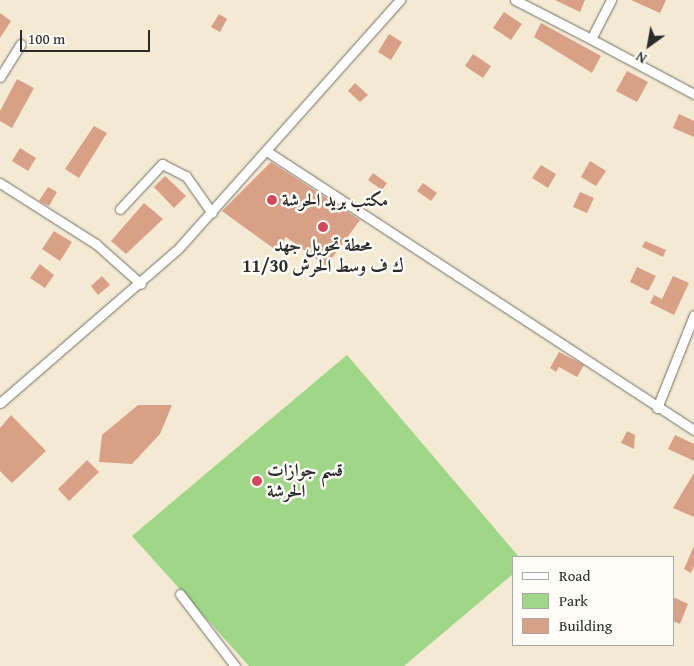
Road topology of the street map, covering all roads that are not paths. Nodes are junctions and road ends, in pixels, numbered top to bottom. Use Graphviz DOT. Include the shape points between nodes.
graph roads {
  1 [pos="400,0"];
  2 [pos="515,0"];
  3 [pos="610,0"];
  4 [pos="591,39"];
  5 [pos="21,44"];
  6 [pos="0,77"];
  7 [pos="694,94"];
  8 [pos="268,152"];
  9 [pos="0,182"];
  10 [pos="120,209"];
  11 [pos="212,213"];
  12 [pos="141,284"];
  13 [pos="694,315"];
  14 [pos="0,403"];
  15 [pos="657,408"];
  16 [pos="694,430"];
  17 [pos="180,594"];
  18 [pos="236,666"];
  1 -- 8 [label="street"];
  2 -- 4 [label="street"];
  3 -- 4 [label="street"];
  4 -- 7 [label="street"];
  5 -- 6 [label="street"];
  8 -- 11 [label="street"];
  8 -- 15 [label="street" via="598,363"];
  9 -- 12 [label="street" via="96,244"];
  10 -- 11 [label="street" via="162,164 186,176"];
  11 -- 12 [label="street"];
  12 -- 14 [label="street"];
  13 -- 15 [label="street"];
  15 -- 16 [label="street"];
  17 -- 18 [label="street"];
}
